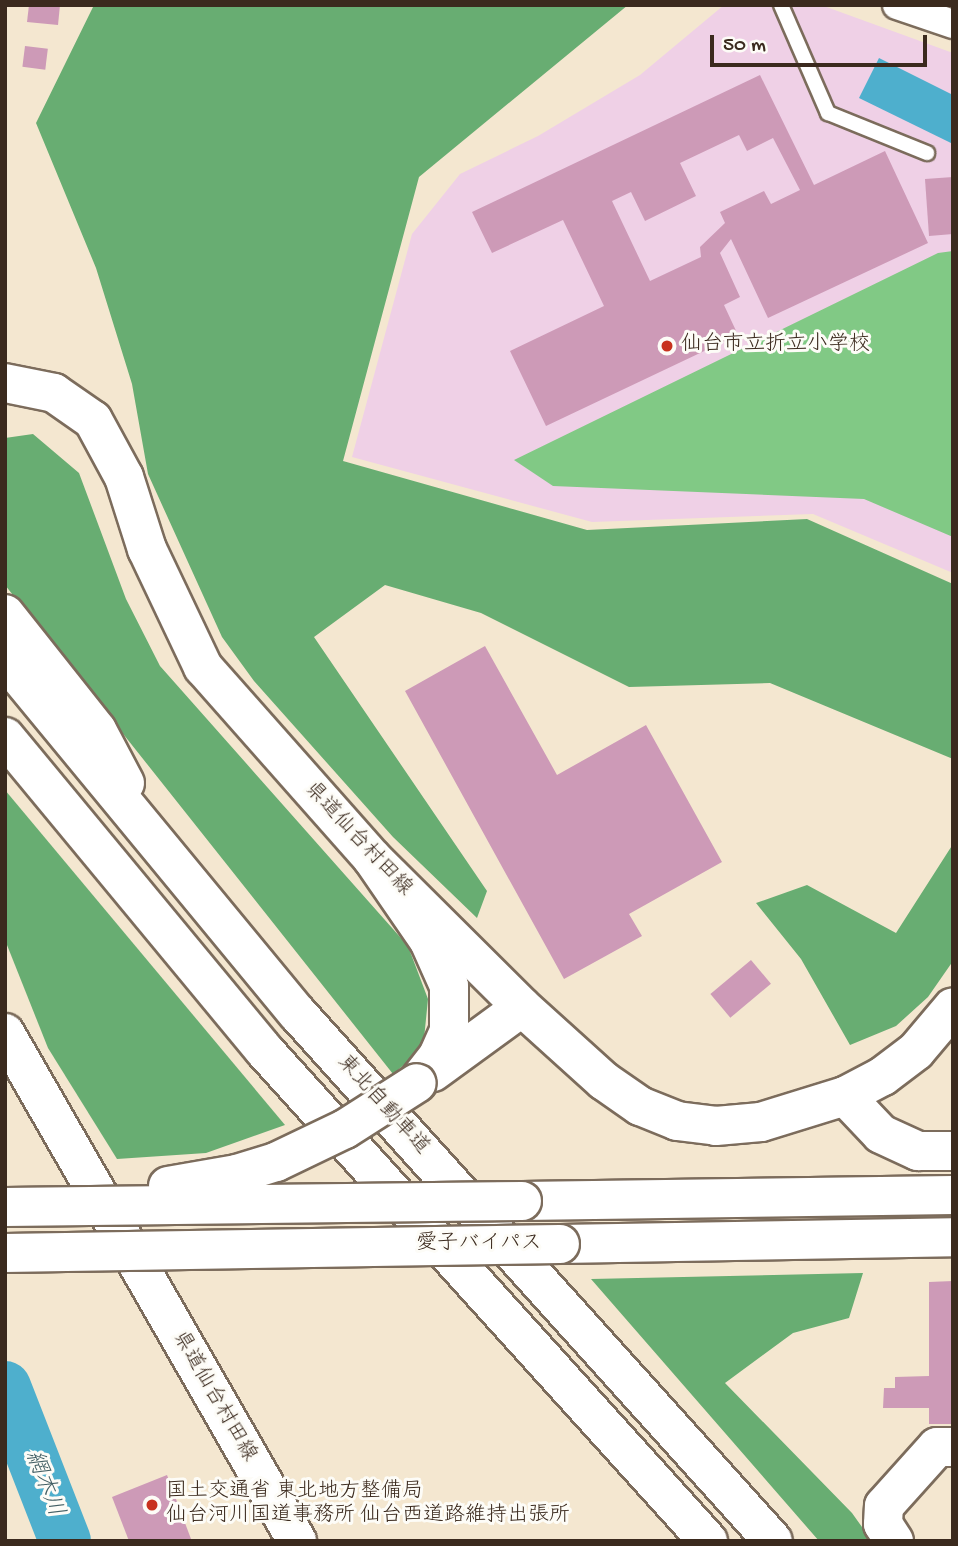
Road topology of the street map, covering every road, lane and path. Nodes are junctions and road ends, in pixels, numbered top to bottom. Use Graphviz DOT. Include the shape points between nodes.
graph roads {
  1 [pos="781,5"];
  2 [pos="897,5"];
  3 [pos="953,24"];
  4 [pos="927,153"];
  5 [pos="5,383"];
  6 [pos="5,614"];
  7 [pos="5,659"];
  8 [pos="5,737"];
  9 [pos="162,853"];
  10 [pos="372,858"];
  11 [pos="522,1007"];
  12 [pos="953,1007"];
  13 [pos="5,1033"];
  14 [pos="417,1083"];
  15 [pos="845,1096"];
  16 [pos="953,1152"];
  17 [pos="953,1195"];
  18 [pos="5,1202"];
  19 [pos="5,1207"];
  20 [pos="953,1237"];
  21 [pos="292,1246"];
  22 [pos="5,1253"];
  23 [pos="5,1277"];
  24 [pos="953,1447"];
  25 [pos="297,1541"];
  26 [pos="708,1541"];
  27 [pos="773,1541"];
  28 [pos="894,1541"];
  1 -- 4 [label="lane" via="828,113"];
  2 -- 3 [label="street"];
  5 -- 10 [label="main road, 県道仙台村田線" via="54,393 93,420 124,477 146,549 203,667"];
  6 -- 9 [label="main road" via="97,730"];
  7 -- 9 [label="main road, 東北自動車道"];
  8 -- 26 [label="main road" via="264,1050"];
  9 -- 27 [label="main road, 東北自動車道" via="298,1014"];
  10 -- 11 [label="main road, 県道仙台村田線"];
  10 -- 14 [label="main road" via="429,941 449,986 449,1031 438,1056"];
  11 -- 14 [label="main road"];
  11 -- 15 [label="main road, 県道仙台村田線" via="604,1081 640,1105 677,1121 716,1126 761,1122"];
  12 -- 15 [label="main road, 県道仙台村田線" via="916,1051"];
  13 -- 25 [label="main road, 県道仙台村田線"];
  14 -- 18 [label="main road, bridge" via="310,1147 237,1174 133,1191"];
  15 -- 16 [label="main road" via="881,1134 918,1151"];
  17 -- 19 [label="main road, 愛子バイパス, bridge"];
  20 -- 21 [label="main road, 愛子バイパス, bridge"];
  21 -- 22 [label="main road, 愛子バイパス, bridge"];
  21 -- 23 [label="main road, bridge"];
  24 -- 28 [label="main road" via="937,1447 884,1507 883,1524"];
}
